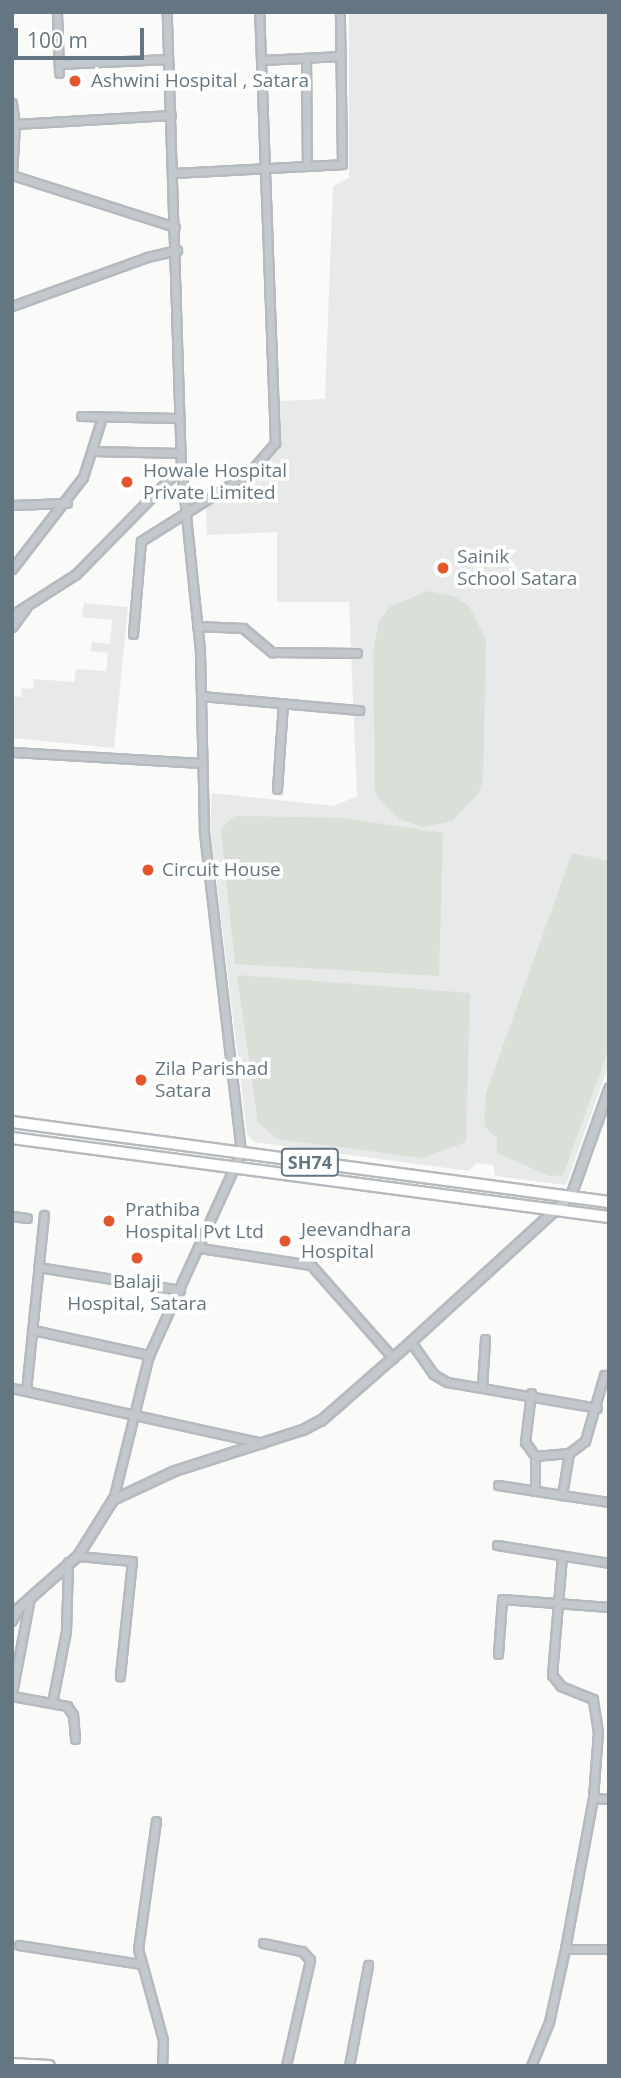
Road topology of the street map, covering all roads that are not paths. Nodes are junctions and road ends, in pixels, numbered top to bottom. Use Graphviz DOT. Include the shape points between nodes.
graph roads {
  1 [pos="57,12"];
  2 [pos="167,12"];
  3 [pos="260,12"];
  4 [pos="341,12"];
  5 [pos="341,57"];
  6 [pos="306,58"];
  7 [pos="169,59"];
  8 [pos="262,60"];
  9 [pos="12,103"];
  10 [pos="171,115"];
  11 [pos="15,124"];
  12 [pos="307,166"];
  13 [pos="264,169"];
  14 [pos="173,173"];
  15 [pos="175,227"];
  16 [pos="177,250"];
  17 [pos="12,306"];
  18 [pos="81,416"];
  19 [pos="102,416"];
  20 [pos="178,418"];
  21 [pos="93,451"];
  22 [pos="180,453"];
  23 [pos="181,467"];
  24 [pos="66,503"];
  25 [pos="12,505"];
  26 [pos="187,509"];
  27 [pos="12,569"];
  28 [pos="28,604"];
  29 [pos="12,615"];
  30 [pos="198,626"];
  31 [pos="12,627"];
  32 [pos="133,634"];
  33 [pos="357,653"];
  34 [pos="201,696"];
  35 [pos="283,704"];
  36 [pos="359,710"];
  37 [pos="12,752"];
  38 [pos="202,763"];
  39 [pos="277,789"];
  40 [pos="609,1089"];
  41 [pos="12,1122"];
  42 [pos="12,1138"];
  43 [pos="241,1152"];
  44 [pos="236,1168"];
  45 [pos="571,1196"];
  46 [pos="609,1202"];
  47 [pos="556,1210"];
  48 [pos="44,1215"];
  49 [pos="12,1216"];
  50 [pos="609,1217"];
  51 [pos="27,1218"];
  52 [pos="200,1248"];
  53 [pos="37,1267"];
  54 [pos="180,1290"];
  55 [pos="33,1330"];
  56 [pos="485,1339"];
  57 [pos="411,1342"];
  58 [pos="149,1355"];
  59 [pos="393,1358"];
  60 [pos="609,1374"];
  61 [pos="482,1386"];
  62 [pos="12,1388"];
  63 [pos="26,1391"];
  64 [pos="531,1394"];
  65 [pos="597,1408"];
  66 [pos="135,1415"];
  67 [pos="266,1444"];
  68 [pos="569,1453"];
  69 [pos="535,1456"];
  70 [pos="498,1485"];
  71 [pos="535,1490"];
  72 [pos="562,1495"];
  73 [pos="113,1500"];
  74 [pos="609,1502"];
  75 [pos="497,1545"];
  76 [pos="562,1555"];
  77 [pos="78,1556"];
  78 [pos="68,1562"];
  79 [pos="609,1563"];
  80 [pos="30,1598"];
  81 [pos="557,1602"];
  82 [pos="609,1607"];
  83 [pos="13,1618"];
  84 [pos="498,1654"];
  85 [pos="120,1676"];
  86 [pos="12,1694"];
  87 [pos="52,1703"];
  88 [pos="75,1739"];
  89 [pos="593,1798"];
  90 [pos="609,1799"];
  91 [pos="156,1821"];
  92 [pos="263,1942"];
  93 [pos="19,1945"];
  94 [pos="565,1949"];
  95 [pos="609,1949"];
  96 [pos="140,1964"];
  97 [pos="368,1965"];
  98 [pos="12,2064"];
  99 [pos="49,2066"];
  100 [pos="162,2066"];
  101 [pos="286,2066"];
  102 [pos="349,2066"];
  103 [pos="531,2066"];
  1 -- 7 [label="street" via="59,68"];
  2 -- 7 [label="street"];
  3 -- 8 [label="street"];
  4 -- 5 [label="street"];
  5 -- 6 [label="street"];
  5 -- 12 [label="street" via="342,164"];
  6 -- 8 [label="street"];
  6 -- 12 [label="street"];
  7 -- 10 [label="street"];
  8 -- 13 [label="street"];
  9 -- 11 [label="street"];
  10 -- 11 [label="street"];
  10 -- 14 [label="street"];
  11 -- 15 [label="street" via="12,175"];
  12 -- 13 [label="street"];
  13 -- 14 [label="street"];
  13 -- 26 [label="street" via="275,443 249,473"];
  14 -- 15 [label="street"];
  15 -- 16 [label="street"];
  16 -- 17 [label="street"];
  16 -- 20 [label="street"];
  18 -- 19 [label="street"];
  19 -- 20 [label="street"];
  19 -- 21 [label="street"];
  20 -- 22 [label="street"];
  21 -- 22 [label="street"];
  21 -- 24 [label="street"];
  22 -- 23 [label="street"];
  23 -- 26 [label="street"];
  23 -- 28 [label="street" via="76,574"];
  24 -- 25 [label="street"];
  24 -- 27 [label="street"];
  26 -- 30 [label="street"];
  26 -- 32 [label="street" via="141,541"];
  28 -- 29 [label="street"];
  28 -- 31 [label="street"];
  30 -- 33 [label="street" via="243,628 272,652"];
  30 -- 34 [label="street"];
  34 -- 35 [label="street"];
  34 -- 38 [label="street"];
  35 -- 36 [label="street"];
  35 -- 39 [label="street"];
  37 -- 38 [label="street"];
  38 -- 43 [label="street" via="211,899"];
  40 -- 45 [label="street"];
  41 -- 43 [label="main road, SH74"];
  42 -- 44 [label="main road, SH74"];
  43 -- 44 [label="street"];
  43 -- 45 [label="main road, SH74"];
  44 -- 47 [label="main road, SH74"];
  44 -- 52 [label="street"];
  45 -- 46 [label="main road, SH74"];
  45 -- 47 [label="street"];
  47 -- 50 [label="main road, SH74"];
  47 -- 57 [label="street"];
  48 -- 53 [label="street"];
  49 -- 51 [label="street"];
  52 -- 54 [label="street"];
  52 -- 59 [label="street" via="311,1265"];
  53 -- 54 [label="street"];
  53 -- 55 [label="street"];
  54 -- 58 [label="street"];
  55 -- 58 [label="street"];
  55 -- 63 [label="street"];
  56 -- 61 [label="street"];
  57 -- 59 [label="street"];
  57 -- 61 [label="street" via="433,1374 450,1383"];
  58 -- 66 [label="street"];
  59 -- 67 [label="street" via="322,1420"];
  60 -- 65 [label="street" via="604,1375"];
  61 -- 64 [label="street"];
  62 -- 63 [label="street"];
  63 -- 66 [label="street"];
  64 -- 65 [label="street"];
  64 -- 69 [label="street" via="525,1441"];
  65 -- 68 [label="street" via="585,1441"];
  66 -- 67 [label="street"];
  66 -- 73 [label="street"];
  67 -- 73 [label="street" via="175,1471"];
  68 -- 69 [label="street"];
  68 -- 72 [label="street"];
  69 -- 71 [label="street"];
  70 -- 71 [label="street"];
  71 -- 72 [label="street"];
  72 -- 74 [label="street"];
  73 -- 77 [label="street"];
  75 -- 76 [label="street"];
  76 -- 79 [label="street"];
  76 -- 81 [label="street"];
  77 -- 78 [label="street"];
  77 -- 85 [label="street" via="132,1561"];
  78 -- 80 [label="street"];
  78 -- 87 [label="street" via="66,1631"];
  80 -- 83 [label="street"];
  80 -- 86 [label="street"];
  81 -- 82 [label="street"];
  81 -- 84 [label="street" via="502,1599"];
  81 -- 89 [label="street" via="552,1675 561,1686 588,1695 598,1713"];
  86 -- 87 [label="street"];
  87 -- 88 [label="street" via="71,1709"];
  89 -- 90 [label="street"];
  89 -- 94 [label="street"];
  91 -- 96 [label="street" via="140,1929"];
  92 -- 101 [label="street" via="302,1951 310,1960"];
  93 -- 96 [label="street"];
  94 -- 95 [label="street"];
  94 -- 103 [label="street" via="549,2022"];
  96 -- 100 [label="street" via="163,2040"];
  97 -- 102 [label="street"];
  98 -- 99 [label="main road"];
}
